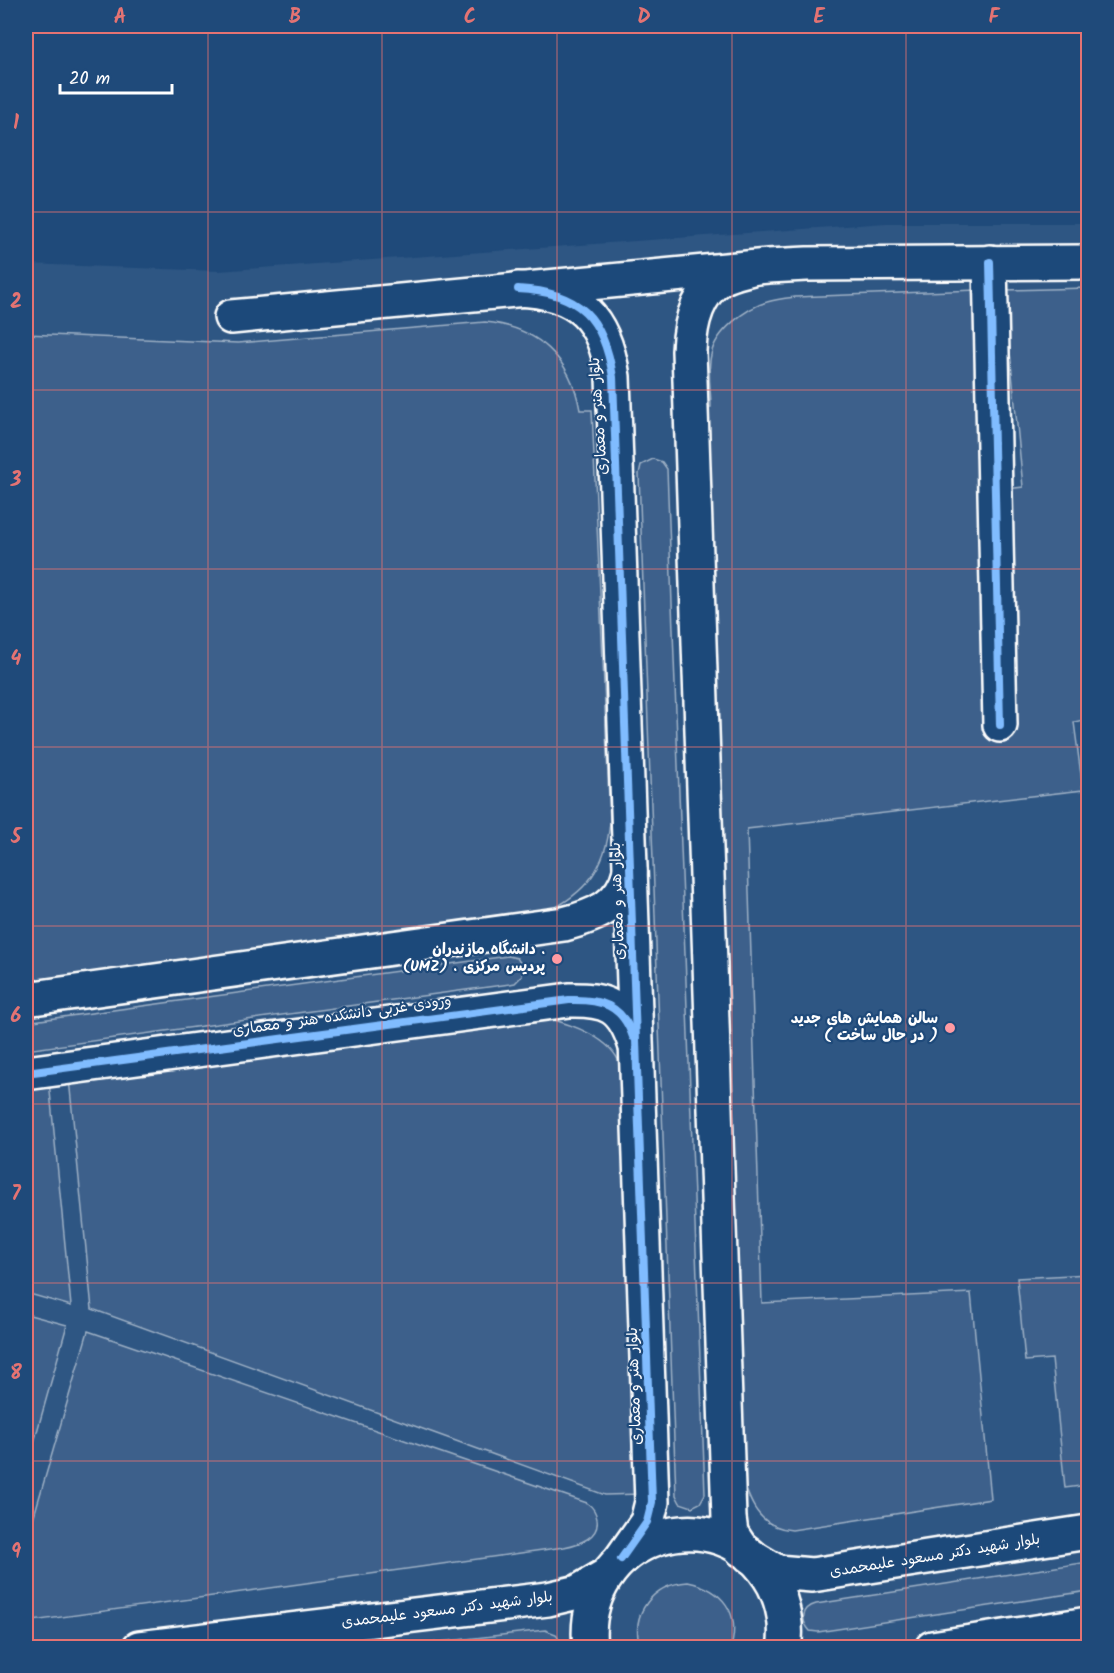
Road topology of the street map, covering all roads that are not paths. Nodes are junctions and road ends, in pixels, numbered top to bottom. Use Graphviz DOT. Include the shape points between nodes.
graph roads {
  1 [pos="990,262"];
  2 [pos="1089,262"];
  3 [pos="752,268"];
  4 [pos="518,289"];
  5 [pos="231,317"];
  6 [pos="1000,725"];
  7 [pos="630,872"];
  8 [pos="26,999"];
  9 [pos="636,1049"];
  10 [pos="26,1073"];
  11 [pos="1089,1532"];
  12 [pos="746,1553"];
  13 [pos="614,1567"];
  14 [pos="1089,1624"];
  15 [pos="139,1647"];
  16 [pos="590,1647"];
  17 [pos="784,1647"];
  18 [pos="932,1647"];
  1 -- 2 [label="street"];
  1 -- 3 [label="street"];
  1 -- 6 [label="street"];
  3 -- 4 [label="street"];
  3 -- 12 [label="street" via="720,279 702,300 692,323 689,351 729,1518 733,1537"];
  4 -- 5 [label="street"];
  4 -- 7 [label="street, بلوار هنر و معماری" via="551,293 574,303 592,319 609,353 613,377"];
  7 -- 8 [label="street" via="627,884 613,903 590,917 564,924"];
  7 -- 9 [label="street, بلوار هنر و معماری"];
  9 -- 10 [label="street, ورودی غربی دانشکده هنر و معماری" via="626,1021 612,1006 592,1000 569,1000"];
  9 -- 13 [label="street, بلوار هنر و معماری" via="652,1502 647,1522"];
  11 -- 12 [label="street, بلوار شهید دکتر مسعود علیمحمدی" via="813,1575 777,1572"];
  12 -- 13 [label="street, بلوار شهید دکتر مسعود علیمحمدی" via="712,1536 680,1533 648,1542"];
  12 -- 17 [label="street" via="765,1572 781,1600"];
  13 -- 15 [label="street, بلوار شهید دکتر مسعود علیمحمدی" via="578,1592 558,1597"];
  13 -- 16 [label="street, بلوار هنر و معماری" via="596,1594 590,1615"];
  14 -- 18 [label="street"];
}
